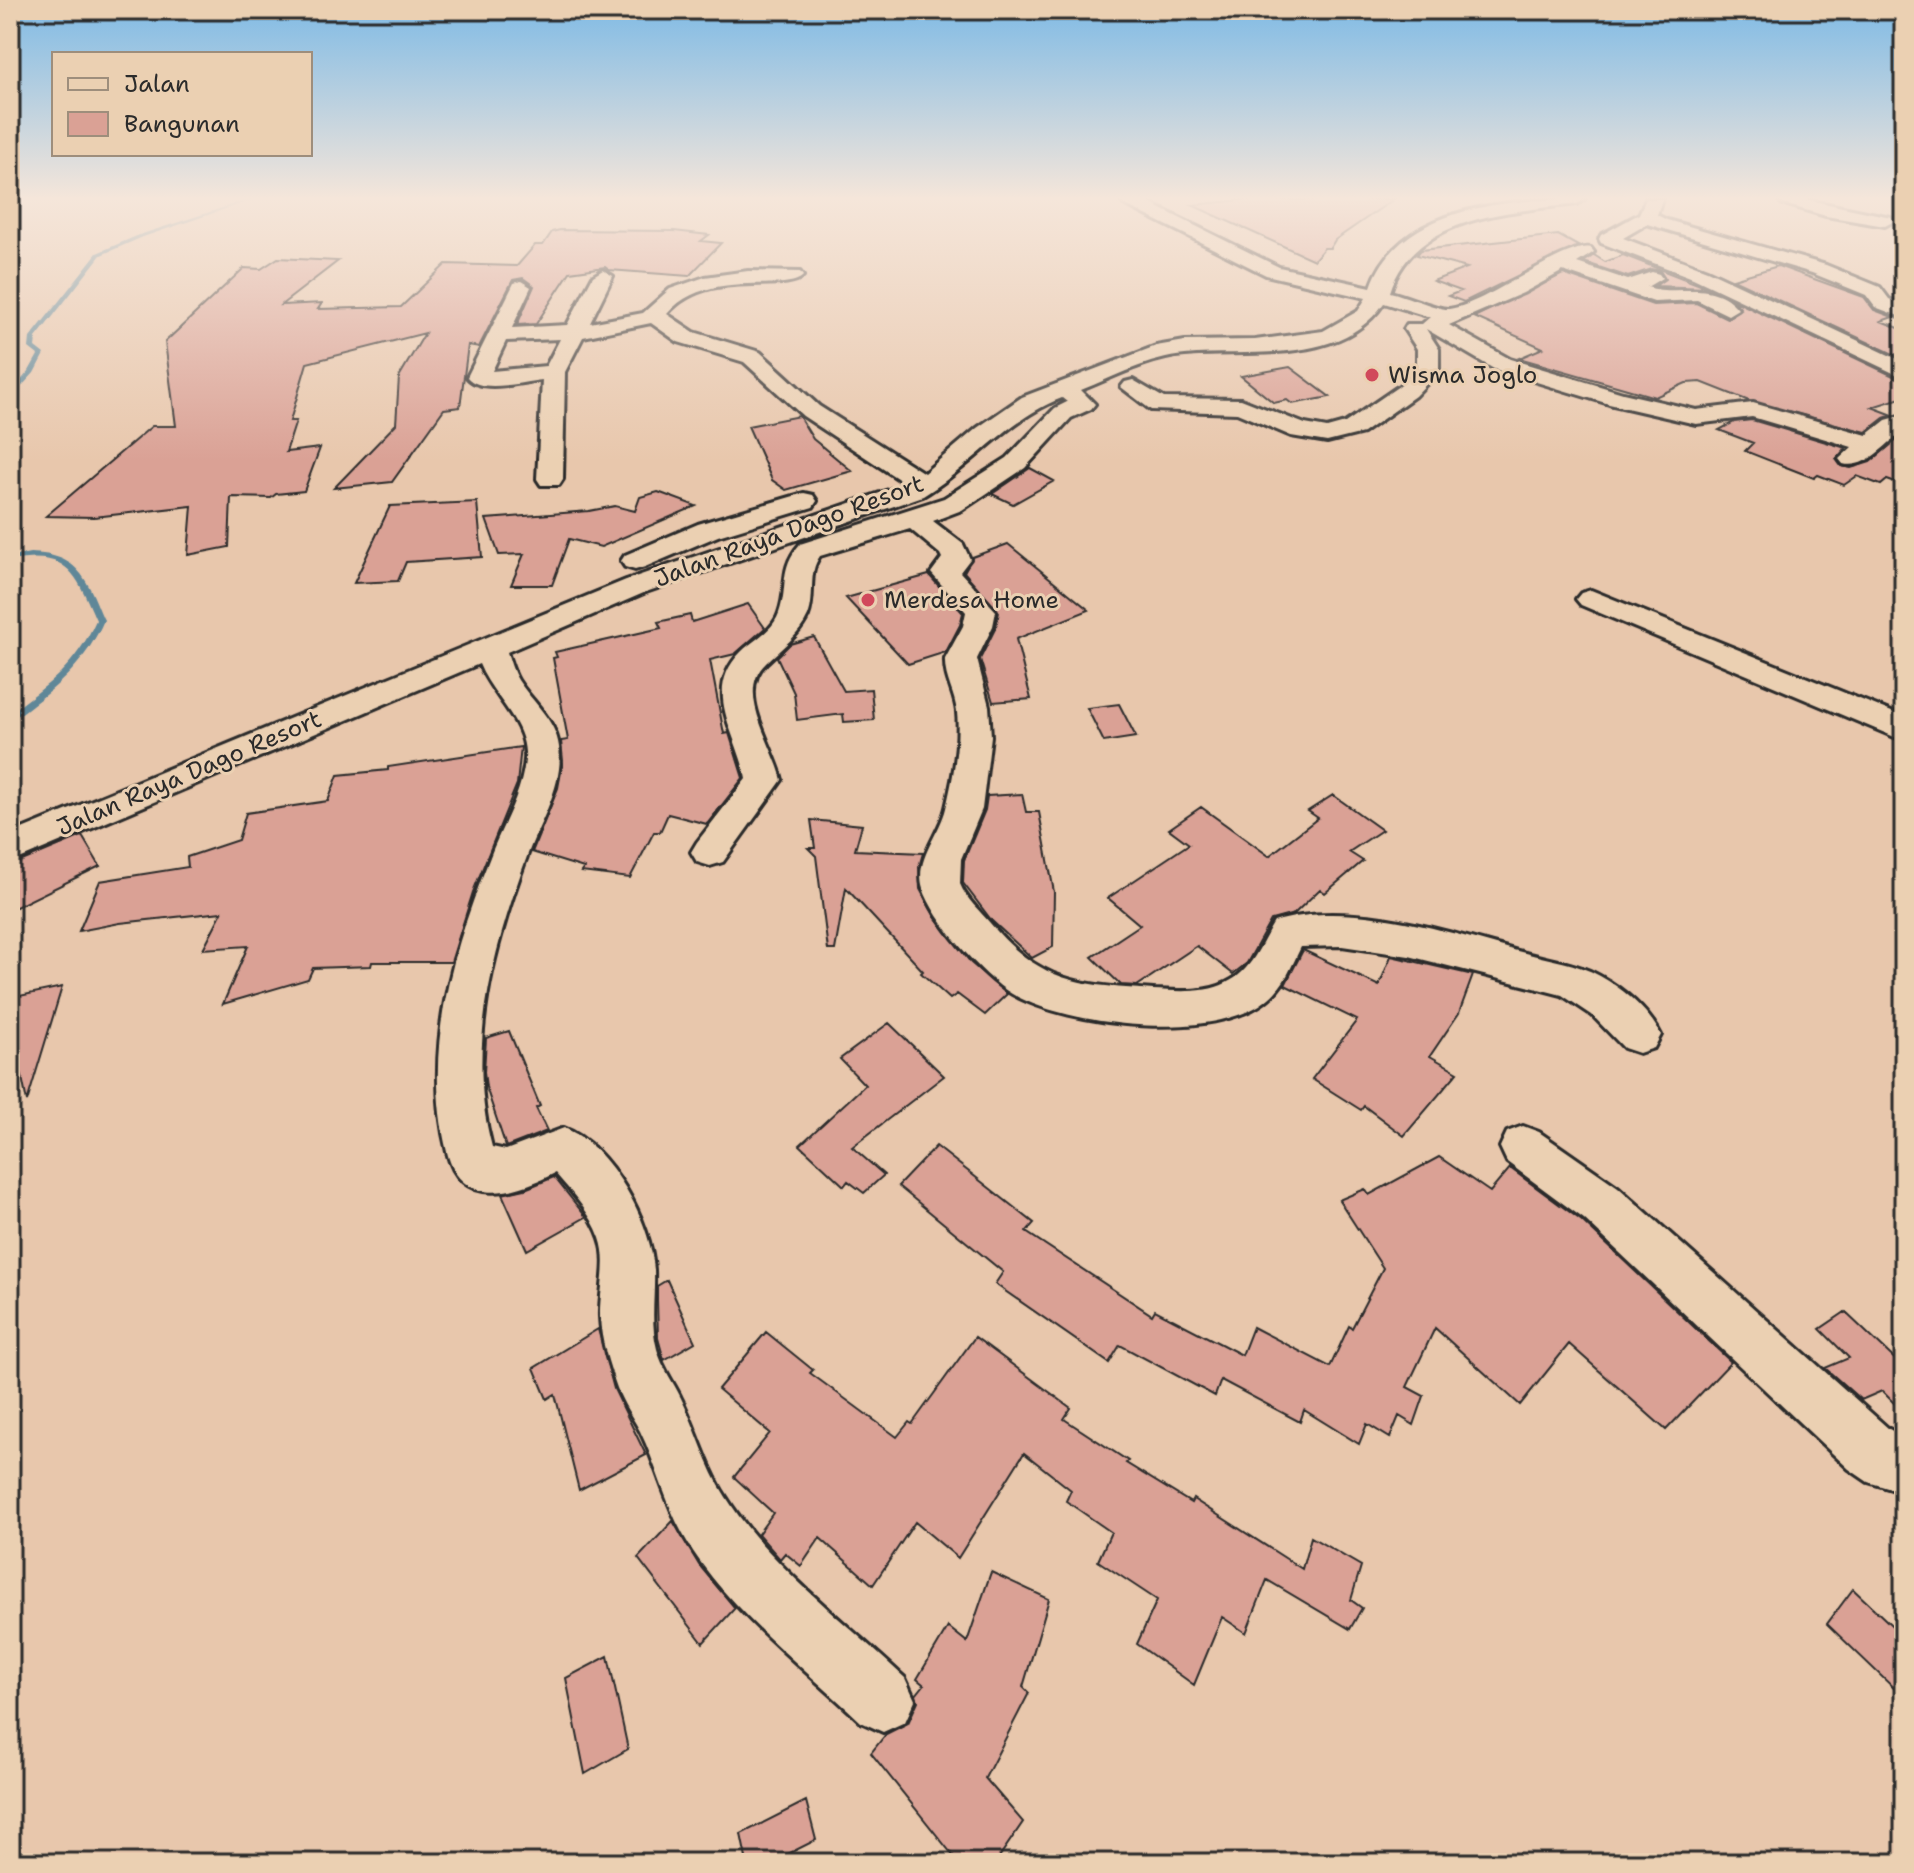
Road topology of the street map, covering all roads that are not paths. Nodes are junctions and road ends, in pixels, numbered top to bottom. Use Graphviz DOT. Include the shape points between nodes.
graph roads {
  1 [pos="598,286"];
  2 [pos="692,286"];
  3 [pos="1337,286"];
  4 [pos="1382,286"];
  5 [pos="1521,286"];
  6 [pos="1726,286"];
  7 [pos="1862,286"];
  8 [pos="521,287"];
  9 [pos="1628,287"];
  10 [pos="1350,289"];
  11 [pos="1379,295"];
  12 [pos="1904,314"];
  13 [pos="655,316"];
  14 [pos="1751,323"];
  15 [pos="1422,326"];
  16 [pos="573,334"];
  17 [pos="497,335"];
  18 [pos="1836,338"];
  19 [pos="1371,340"];
  20 [pos="1135,351"];
  21 [pos="1100,364"];
  22 [pos="1208,369"];
  23 [pos="1904,371"];
  24 [pos="554,372"];
  25 [pos="1164,377"];
  26 [pos="1133,387"];
  27 [pos="1074,396"];
  28 [pos="1904,422"];
  29 [pos="914,478"];
  30 [pos="550,479"];
  31 [pos="914,519"];
  32 [pos="1591,599"];
  33 [pos="480,638"];
  34 [pos="1904,730"];
  35 [pos="10,849"];
  36 [pos="710,852"];
  37 [pos="1639,1035"];
  38 [pos="1523,1147"];
  39 [pos="1904,1465"];
  40 [pos="883,1700"];
  1 -- 16 [label="street"];
  2 -- 13 [label="street" via="671,296"];
  3 -- 10 [label="street"];
  4 -- 11 [label="street, Jalan Raya Dago Resort"];
  5 -- 15 [label="street"];
  6 -- 18 [label="street"];
  7 -- 12 [label="street"];
  8 -- 17 [label="street"];
  9 -- 14 [label="street" via="1661,298 1700,294"];
  10 -- 11 [label="street"];
  10 -- 20 [label="street, Jalan Raya Dago Resort" via="1328,316 1302,329 1194,337"];
  11 -- 15 [label="street" via="1422,306"];
  11 -- 20 [label="street, Jalan Raya Dago Resort" via="1357,323 1329,337 1255,347"];
  12 -- 18 [label="street"];
  13 -- 16 [label="street"];
  13 -- 29 [label="street" via="686,337 752,357 811,411"];
  15 -- 26 [label="street" via="1428,369 1407,391 1354,428 1327,435 1300,431 1241,406 1159,405"];
  15 -- 28 [label="street" via="1502,364 1617,399 1696,417 1753,410 1861,451"];
  16 -- 17 [label="street"];
  16 -- 24 [label="street"];
  17 -- 24 [label="street" via="479,378"];
  18 -- 23 [label="street"];
  19 -- 22 [label="street"];
  20 -- 21 [label="street, Jalan Raya Dago Resort"];
  21 -- 27 [label="street, Jalan Raya Dago Resort"];
  21 -- 29 [label="street, Jalan Raya Dago Resort" via="992,404 929,457"];
  24 -- 30 [label="street"];
  25 -- 26 [label="street"];
  26 -- 27 [label="street"];
  27 -- 29 [label="street, Jalan Raya Dago Resort" via="1016,409"];
  27 -- 31 [label="street" via="1010,467 953,504"];
  29 -- 33 [label="street, Jalan Raya Dago Resort" via="636,586"];
  31 -- 36 [label="street" via="810,550 798,561 794,615 738,679 740,703 764,780"];
  31 -- 37 [label="street" via="953,550 956,559 945,573 948,580 981,611 981,626 960,665 975,717 972,754 964,807 943,857 940,881 955,909 1017,976 1044,989 1097,1001 1178,1008 1208,1005 1253,988 1288,933 1359,933 1429,945 1581,985 1608,1002"];
  32 -- 34 [label="street"];
  33 -- 35 [label="street, Jalan Raya Dago Resort"];
  33 -- 40 [label="street" via="542,744 540,776 493,894 470,977 459,1053 472,1160 499,1173 564,1149 601,1192 625,1236 626,1316 637,1369 706,1519 766,1590"];
  38 -- 39 [label="street" via="1601,1203 1869,1449"];
}
